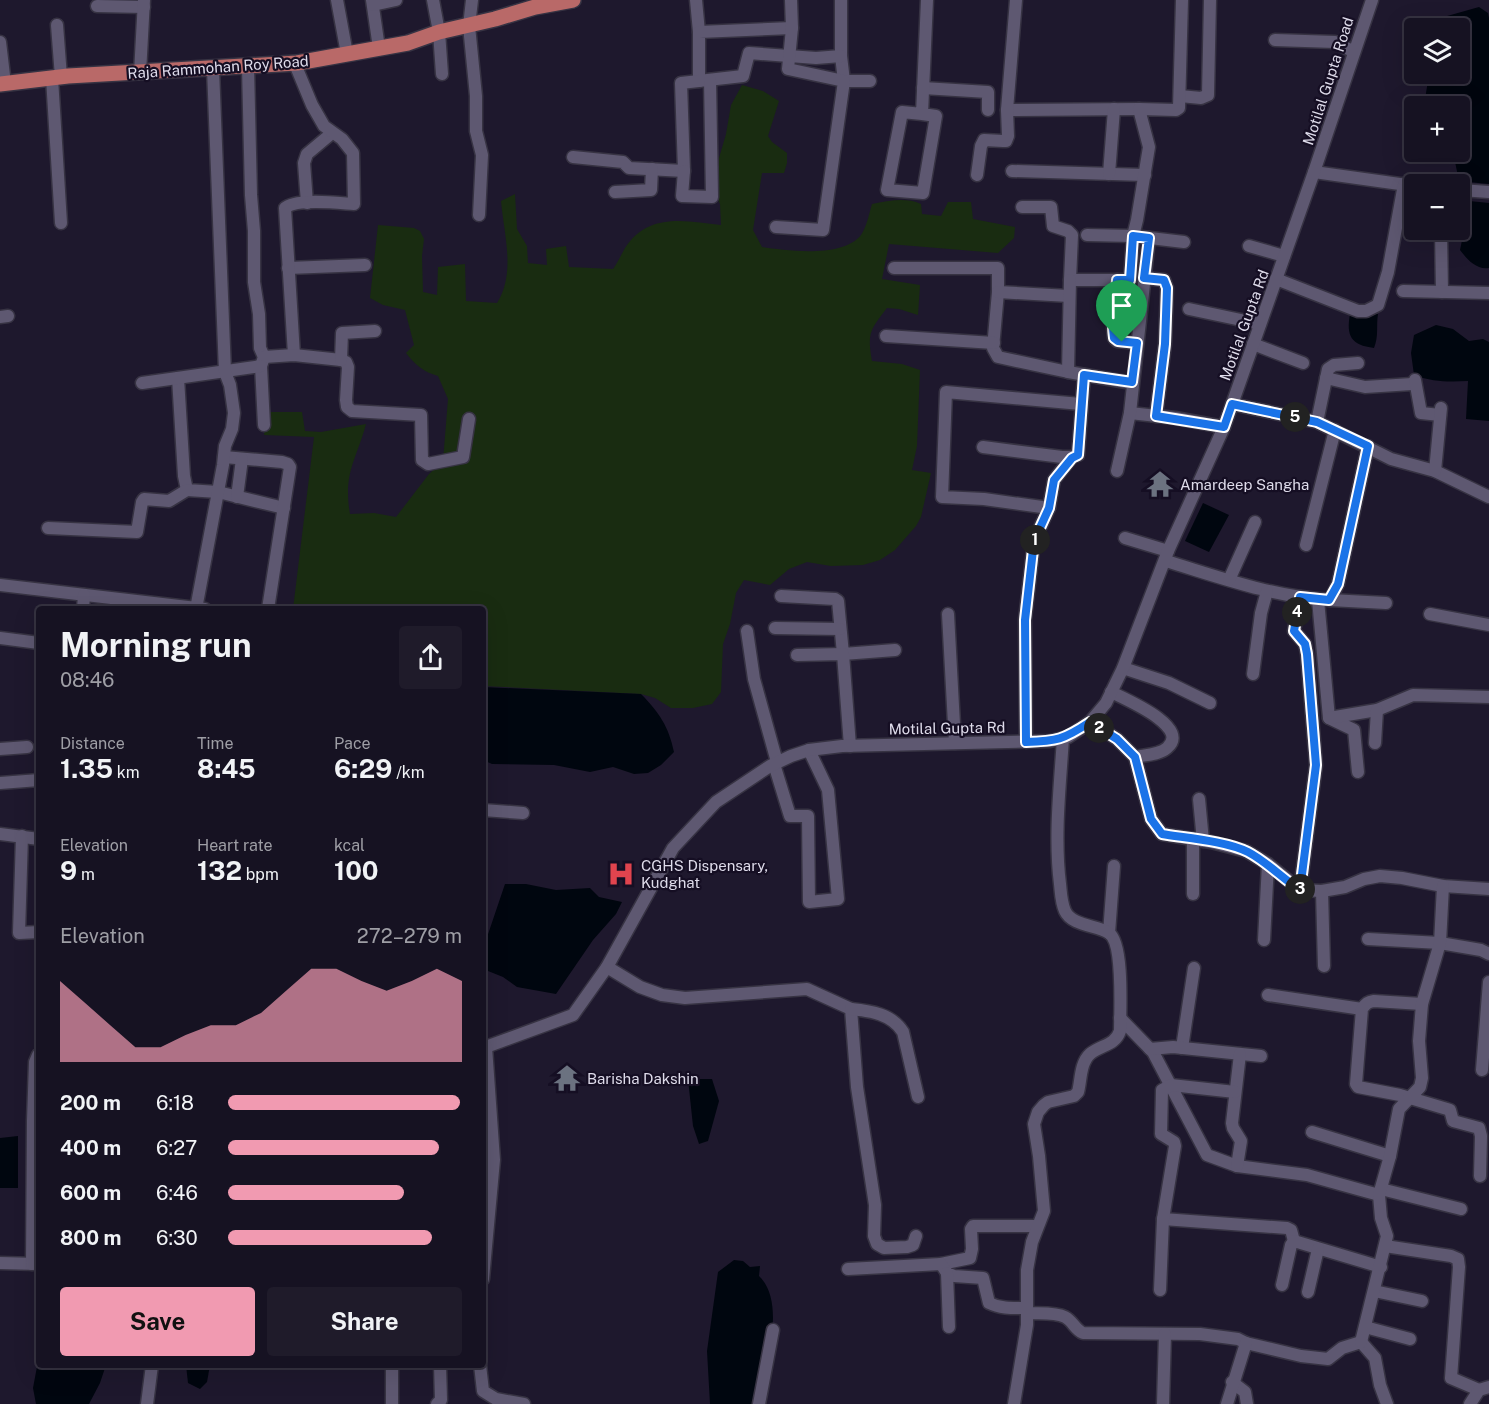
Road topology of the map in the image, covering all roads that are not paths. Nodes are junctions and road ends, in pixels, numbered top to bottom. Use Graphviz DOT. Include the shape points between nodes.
graph roads {
  1 [pos="337,0"];
  2 [pos="396,0"];
  3 [pos="433,0"];
  4 [pos="472,0"];
  5 [pos="573,0"];
  6 [pos="696,0"];
  7 [pos="791,0"];
  8 [pos="841,0"];
  9 [pos="927,0"];
  10 [pos="1016,0"];
  11 [pos="1182,0"];
  12 [pos="1210,0"];
  13 [pos="1372,0"];
  14 [pos="372,3"];
  15 [pos="144,4"];
  16 [pos="97,6"];
  17 [pos="57,25"];
  18 [pos="469,26"];
  19 [pos="792,28"];
  20 [pos="439,32"];
  21 [pos="699,32"];
  22 [pos="1275,40"];
  23 [pos="0,42"];
  24 [pos="379,48"];
  25 [pos="1354,52"];
  26 [pos="346,54"];
  27 [pos="790,55"];
  28 [pos="842,56"];
  29 [pos="295,64"];
  30 [pos="248,67"];
  31 [pos="213,69"];
  32 [pos="141,73"];
  33 [pos="442,74"];
  34 [pos="56,78"];
  35 [pos="705,81"];
  36 [pos="844,81"];
  37 [pos="870,81"];
  38 [pos="3,84"];
  39 [pos="923,88"];
  40 [pos="1180,96"];
  41 [pos="1114,109"];
  42 [pos="1139,109"];
  43 [pos="988,110"];
  44 [pos="1007,110"];
  45 [pos="922,114"];
  46 [pos="332,133"];
  47 [pos="573,157"];
  48 [pos="652,169"];
  49 [pos="684,171"];
  50 [pos="1012,171"];
  51 [pos="1314,172"];
  52 [pos="1109,174"];
  53 [pos="977,175"];
  54 [pos="1145,175"];
  55 [pos="1404,184"];
  56 [pos="1470,191"];
  57 [pos="615,192"];
  58 [pos="1489,192"];
  59 [pos="307,203"];
  60 [pos="1404,206"];
  61 [pos="1022,207"];
  62 [pos="479,215"];
  63 [pos="61,223"];
  64 [pos="776,227"];
  65 [pos="1087,235"];
  66 [pos="1133,236"];
  67 [pos="1149,238"];
  68 [pos="1441,240"];
  69 [pos="1184,242"];
  70 [pos="1249,246"];
  71 [pos="1284,256"];
  72 [pos="365,265"];
  73 [pos="288,268"];
  74 [pos="894,268"];
  75 [pos="1144,278"];
  76 [pos="1276,279"];
  77 [pos="1070,280"];
  78 [pos="1117,280"];
  79 [pos="1403,291"];
  80 [pos="998,292"];
  81 [pos="1442,292"];
  82 [pos="1489,293"];
  83 [pos="1070,296"];
  84 [pos="1189,309"];
  85 [pos="1260,324"];
  86 [pos="375,331"];
  87 [pos="885,336"];
  88 [pos="994,343"];
  89 [pos="1137,343"];
  90 [pos="1253,344"];
  91 [pos="294,355"];
  92 [pos="341,360"];
  93 [pos="262,361"];
  94 [pos="1303,363"];
  95 [pos="1358,363"];
  96 [pos="225,372"];
  97 [pos="1068,372"];
  98 [pos="1084,375"];
  99 [pos="178,378"];
  100 [pos="1326,378"];
  101 [pos="1132,382"];
  102 [pos="142,383"];
  103 [pos="1081,404"];
  104 [pos="1232,404"];
  105 [pos="1130,413"];
  106 [pos="1156,416"];
  107 [pos="469,420"];
  108 [pos="1317,422"];
  109 [pos="264,425"];
  110 [pos="1224,427"];
  111 [pos="1335,429"];
  112 [pos="1368,446"];
  113 [pos="983,447"];
  114 [pos="224,457"];
  115 [pos="1072,458"];
  116 [pos="242,459"];
  117 [pos="1118,471"];
  118 [pos="1435,471"];
  119 [pos="187,490"];
  120 [pos="218,492"];
  121 [pos="237,497"];
  122 [pos="1489,497"];
  123 [pos="284,508"];
  124 [pos="1049,508"];
  125 [pos="1255,522"];
  126 [pos="48,528"];
  127 [pos="1125,538"];
  128 [pos="1306,545"];
  129 [pos="1167,556"];
  130 [pos="1228,580"];
  131 [pos="0,585"];
  132 [pos="1267,591"];
  133 [pos="84,595"];
  134 [pos="781,596"];
  135 [pos="1300,597"];
  136 [pos="1324,600"];
  137 [pos="1386,603"];
  138 [pos="83,606"];
  139 [pos="174,606"];
  140 [pos="199,606"];
  141 [pos="268,606"];
  142 [pos="948,614"];
  143 [pos="1430,614"];
  144 [pos="1489,625"];
  145 [pos="775,628"];
  146 [pos="840,629"];
  147 [pos="747,631"];
  148 [pos="0,638"];
  149 [pos="36,643"];
  150 [pos="895,650"];
  151 [pos="843,654"];
  152 [pos="797,655"];
  153 [pos="1123,668"];
  154 [pos="1253,674"];
  155 [pos="1111,692"];
  156 [pos="1489,697"];
  157 [pos="1210,703"];
  158 [pos="1377,710"];
  159 [pos="1329,718"];
  160 [pos="1090,722"];
  161 [pos="1063,738"];
  162 [pos="1026,742"];
  163 [pos="955,743"];
  164 [pos="1375,743"];
  165 [pos="850,746"];
  166 [pos="27,747"];
  167 [pos="0,748"];
  168 [pos="809,750"];
  169 [pos="1135,757"];
  170 [pos="775,763"];
  171 [pos="1358,772"];
  172 [pos="36,780"];
  173 [pos="0,783"];
  174 [pos="1199,800"];
  175 [pos="486,810"];
  176 [pos="523,813"];
  177 [pos="0,834"];
  178 [pos="22,837"];
  179 [pos="36,839"];
  180 [pos="1198,840"];
  181 [pos="1268,864"];
  182 [pos="1114,866"];
  183 [pos="1443,886"];
  184 [pos="1300,890"];
  185 [pos="1489,890"];
  186 [pos="1322,891"];
  187 [pos="1193,894"];
  188 [pos="36,932"];
  189 [pos="1109,933"];
  190 [pos="1368,939"];
  191 [pos="1264,940"];
  192 [pos="1440,943"];
  193 [pos="1489,954"];
  194 [pos="1324,966"];
  195 [pos="607,967"];
  196 [pos="1194,968"];
  197 [pos="1489,982"];
  198 [pos="1268,995"];
  199 [pos="1422,1004"];
  200 [pos="851,1009"];
  201 [pos="1362,1009"];
  202 [pos="1487,1013"];
  203 [pos="1120,1018"];
  204 [pos="486,1048"];
  205 [pos="1182,1048"];
  206 [pos="1150,1049"];
  207 [pos="1240,1054"];
  208 [pos="1261,1056"];
  209 [pos="36,1060"];
  210 [pos="486,1060"];
  211 [pos="1482,1071"];
  212 [pos="1171,1084"];
  213 [pos="1235,1092"];
  214 [pos="918,1096"];
  215 [pos="1409,1099"];
  216 [pos="1312,1132"];
  217 [pos="1390,1156"];
  218 [pos="1238,1166"];
  219 [pos="1480,1176"];
  220 [pos="1380,1192"];
  221 [pos="1461,1209"];
  222 [pos="1163,1219"];
  223 [pos="1037,1226"];
  224 [pos="916,1236"];
  225 [pos="1294,1241"];
  226 [pos="1385,1246"];
  227 [pos="486,1247"];
  228 [pos="1318,1249"];
  229 [pos="0,1263"];
  230 [pos="36,1264"];
  231 [pos="1381,1267"];
  232 [pos="848,1269"];
  233 [pos="944,1269"];
  234 [pos="1282,1285"];
  235 [pos="1160,1290"];
  236 [pos="1374,1291"];
  237 [pos="1308,1292"];
  238 [pos="1422,1301"];
  239 [pos="1027,1311"];
  240 [pos="949,1327"];
  241 [pos="1365,1327"];
  242 [pos="773,1330"];
  243 [pos="1165,1334"];
  244 [pos="1410,1339"];
  245 [pos="1361,1342"];
  246 [pos="1246,1343"];
  247 [pos="152,1368"];
  248 [pos="392,1368"];
  249 [pos="440,1368"];
  250 [pos="480,1368"];
  251 [pos="1232,1382"];
  252 [pos="1484,1388"];
  253 [pos="147,1404"];
  254 [pos="392,1404"];
  255 [pos="437,1404"];
  256 [pos="524,1404"];
  257 [pos="759,1404"];
  258 [pos="1014,1404"];
  259 [pos="1164,1404"];
  260 [pos="1227,1404"];
  261 [pos="1247,1404"];
  262 [pos="1387,1404"];
  263 [pos="1470,1404"];
  1 -- 26 [label="street"];
  2 -- 14 [label="street"];
  3 -- 20 [label="street"];
  4 -- 18 [label="street"];
  5 -- 18 [label="main road, Raja Rammohan Roy Road"];
  6 -- 21 [label="street"];
  7 -- 19 [label="street"];
  8 -- 28 [label="street"];
  9 -- 39 [label="street"];
  10 -- 44 [label="street"];
  11 -- 40 [label="street"];
  12 -- 40 [label="street" via="1208,95"];
  13 -- 25 [label="street, Motilal Gupta Road"];
  14 -- 24 [label="street"];
  15 -- 16 [label="street"];
  15 -- 32 [label="street"];
  17 -- 34 [label="street"];
  18 -- 20 [label="main road, Raja Rammohan Roy Road"];
  18 -- 62 [label="street" via="476,131 482,155"];
  19 -- 21 [label="street"];
  19 -- 27 [label="street"];
  20 -- 24 [label="main road, Raja Rammohan Roy Road"];
  20 -- 33 [label="street"];
  21 -- 35 [label="street"];
  22 -- 25 [label="street" via="1335,42"];
  23 -- 38 [label="street"];
  24 -- 26 [label="main road, Raja Rammohan Roy Road"];
  25 -- 51 [label="street, Motilal Gupta Road"];
  26 -- 29 [label="main road, Raja Rammohan Roy Road"];
  27 -- 28 [label="street"];
  27 -- 35 [label="street" via="749,53 743,76"];
  27 -- 36 [label="street" via="788,69"];
  28 -- 36 [label="street"];
  29 -- 30 [label="main road, Raja Rammohan Roy Road"];
  29 -- 46 [label="street" via="312,105"];
  30 -- 31 [label="main road, Raja Rammohan Roy Road"];
  30 -- 93 [label="street" via="254,282"];
  31 -- 32 [label="main road, Raja Rammohan Roy Road"];
  31 -- 96 [label="street"];
  32 -- 34 [label="main road, Raja Rammohan Roy Road"];
  34 -- 38 [label="main road, Raja Rammohan Roy Road"];
  34 -- 63 [label="street"];
  35 -- 49 [label="street" via="681,83"];
  35 -- 49 [label="street" via="712,197 682,196"];
  36 -- 37 [label="street"];
  36 -- 64 [label="street" via="823,230"];
  39 -- 43 [label="street" via="988,92"];
  39 -- 45 [label="street"];
  40 -- 42 [label="street" via="1176,110"];
  41 -- 42 [label="street"];
  41 -- 44 [label="street"];
  41 -- 52 [label="street"];
  42 -- 54 [label="street" via="1149,147"];
  44 -- 53 [label="street" via="1006,141 984,140"];
  45 -- 45 [label="street" via="902,112 887,190 923,193 936,116"];
  46 -- 59 [label="street" via="307,153"];
  46 -- 59 [label="street" via="353,153 354,204"];
  47 -- 48 [label="street"];
  48 -- 49 [label="street"];
  48 -- 57 [label="street" via="651,190"];
  50 -- 52 [label="street"];
  51 -- 55 [label="street"];
  51 -- 71 [label="street, Motilal Gupta Rd"];
  52 -- 54 [label="street"];
  54 -- 66 [label="street"];
  56 -- 58 [label="street"];
  59 -- 73 [label="street" via="285,208"];
  60 -- 76 [label="street" via="1378,305 1358,311"];
  61 -- 77 [label="street" via="1051,207 1053,226 1072,235"];
  65 -- 66 [label="street"];
  66 -- 67 [label="street"];
  66 -- 78 [label="street" via="1130,280"];
  67 -- 69 [label="street"];
  67 -- 75 [label="street"];
  68 -- 81 [label="street"];
  70 -- 71 [label="street"];
  71 -- 76 [label="street, Motilal Gupta Rd"];
  72 -- 73 [label="street"];
  73 -- 91 [label="street"];
  74 -- 80 [label="street" via="998,268"];
  75 -- 89 [label="street"];
  75 -- 106 [label="street" via="1164,280 1168,297"];
  76 -- 85 [label="street, Motilal Gupta Rd"];
  77 -- 78 [label="street"];
  77 -- 83 [label="street"];
  78 -- 89 [label="street" via="1114,338"];
  79 -- 81 [label="street"];
  80 -- 83 [label="street"];
  80 -- 88 [label="street"];
  81 -- 82 [label="street"];
  83 -- 97 [label="street"];
  84 -- 85 [label="street"];
  85 -- 90 [label="street, Motilal Gupta Rd"];
  86 -- 92 [label="street" via="342,333"];
  87 -- 88 [label="street"];
  88 -- 97 [label="street" via="998,357"];
  89 -- 101 [label="street"];
  90 -- 94 [label="street"];
  90 -- 104 [label="street, Motilal Gupta Rd"];
  91 -- 92 [label="street"];
  91 -- 93 [label="street"];
  92 -- 107 [label="street" via="348,367 346,400 352,411 421,415 424,463 463,457"];
  93 -- 96 [label="street"];
  93 -- 109 [label="street"];
  95 -- 100 [label="street" via="1330,366"];
  96 -- 99 [label="street"];
  96 -- 114 [label="street" via="234,413"];
  97 -- 98 [label="street"];
  98 -- 101 [label="street"];
  98 -- 103 [label="street"];
  99 -- 102 [label="street"];
  99 -- 119 [label="street"];
  100 -- 108 [label="street"];
  100 -- 118 [label="street" via="1365,387 1413,382 1421,413 1441,412"];
  101 -- 105 [label="street"];
  103 -- 115 [label="street" via="1078,455"];
  103 -- 124 [label="street" via="946,392 942,496"];
  104 -- 108 [label="street"];
  104 -- 110 [label="street, Motilal Gupta Rd"];
  105 -- 106 [label="street"];
  105 -- 117 [label="street"];
  106 -- 110 [label="street"];
  108 -- 111 [label="street"];
  110 -- 129 [label="street, Motilal Gupta Rd"];
  111 -- 112 [label="street"];
  111 -- 128 [label="street"];
  112 -- 118 [label="street" via="1391,459"];
  112 -- 136 [label="street" via="1338,584"];
  113 -- 115 [label="street"];
  114 -- 116 [label="street"];
  114 -- 120 [label="street"];
  115 -- 124 [label="street" via="1054,480"];
  116 -- 121 [label="street"];
  116 -- 123 [label="street" via="288,464"];
  118 -- 122 [label="street"];
  119 -- 120 [label="street"];
  119 -- 126 [label="street" via="169,501 144,499 137,532"];
  120 -- 121 [label="street"];
  120 -- 140 [label="street"];
  121 -- 123 [label="street"];
  123 -- 141 [label="street"];
  124 -- 162 [label="street" via="1034,541 1025,620"];
  125 -- 130 [label="street"];
  127 -- 129 [label="street"];
  129 -- 130 [label="street"];
  129 -- 153 [label="street, Motilal Gupta Rd"];
  130 -- 132 [label="street"];
  131 -- 133 [label="street"];
  132 -- 135 [label="street"];
  132 -- 154 [label="street"];
  133 -- 138 [label="street"];
  133 -- 139 [label="street"];
  134 -- 146 [label="street" via="836,600 840,607"];
  135 -- 136 [label="street"];
  135 -- 184 [label="street" via="1294,631 1305,644 1307,654 1316,765"];
  136 -- 137 [label="street"];
  136 -- 159 [label="street"];
  142 -- 163 [label="street"];
  143 -- 144 [label="street"];
  145 -- 146 [label="street"];
  146 -- 151 [label="street"];
  147 -- 170 [label="street" via="754,679"];
  148 -- 149 [label="street"];
  150 -- 151 [label="street"];
  151 -- 152 [label="street"];
  151 -- 165 [label="street"];
  153 -- 155 [label="street, Motilal Gupta Rd"];
  153 -- 157 [label="street" via="1169,683"];
  155 -- 160 [label="street, Motilal Gupta Rd"];
  155 -- 169 [label="street" via="1170,728 1172,735 1167,748"];
  156 -- 158 [label="street" via="1413,695"];
  158 -- 159 [label="street"];
  158 -- 164 [label="street"];
  159 -- 171 [label="street" via="1354,730"];
  160 -- 161 [label="street, Motilal Gupta Rd"];
  160 -- 169 [label="street" via="1117,739"];
  161 -- 162 [label="street, Motilal Gupta Rd"];
  161 -- 189 [label="street" via="1058,822 1062,903 1068,916"];
  162 -- 163 [label="street, Motilal Gupta Rd"];
  163 -- 165 [label="street, Motilal Gupta Rd"];
  165 -- 168 [label="street, Motilal Gupta Rd"];
  166 -- 167 [label="street"];
  168 -- 170 [label="street, Motilal Gupta Rd"];
  168 -- 170 [label="street" via="828,790 838,899 809,902 808,816 790,816"];
  169 -- 180 [label="street" via="1155,826 1162,834"];
  170 -- 195 [label="street, Motilal Gupta Rd" via="716,802 673,848"];
  172 -- 173 [label="street"];
  174 -- 180 [label="street"];
  175 -- 176 [label="street"];
  177 -- 178 [label="street"];
  178 -- 179 [label="street"];
  178 -- 188 [label="street" via="19,933"];
  180 -- 181 [label="street" via="1246,851"];
  180 -- 187 [label="street"];
  181 -- 184 [label="street"];
  181 -- 191 [label="street"];
  182 -- 189 [label="street"];
  183 -- 185 [label="street"];
  183 -- 186 [label="street" via="1380,876"];
  183 -- 192 [label="street"];
  184 -- 186 [label="street"];
  186 -- 194 [label="street"];
  189 -- 203 [label="street" via="1117,948"];
  190 -- 192 [label="street"];
  192 -- 193 [label="street"];
  192 -- 199 [label="street"];
  195 -- 200 [label="street" via="662,995 685,998 807,989"];
  195 -- 204 [label="street, Motilal Gupta Rd" via="573,1015"];
  196 -- 205 [label="street"];
  197 -- 202 [label="street"];
  198 -- 201 [label="street"];
  199 -- 201 [label="street" via="1374,1001"];
  199 -- 215 [label="street" via="1422,1078 1420,1087"];
  200 -- 214 [label="street" via="888,1017 899,1024"];
  200 -- 224 [label="street" via="857,1087 875,1205 874,1236 884,1248 913,1245"];
  201 -- 215 [label="street" via="1358,1087"];
  202 -- 211 [label="street"];
  203 -- 206 [label="street"];
  203 -- 223 [label="street" via="1118,1038 1086,1059 1078,1092 1048,1102 1038,1112 1034,1124 1044,1211"];
  205 -- 206 [label="street"];
  205 -- 207 [label="street"];
  206 -- 212 [label="street"];
  207 -- 208 [label="street"];
  207 -- 213 [label="street"];
  209 -- 230 [label="street"];
  210 -- 227 [label="street" via="494,1160"];
  212 -- 213 [label="street"];
  212 -- 218 [label="street" via="1207,1155"];
  212 -- 222 [label="street" via="1161,1093 1161,1134 1175,1146"];
  213 -- 218 [label="street" via="1232,1123 1241,1141"];
  215 -- 217 [label="street" via="1399,1109"];
  215 -- 219 [label="street" via="1450,1110 1453,1121 1479,1128"];
  216 -- 217 [label="street"];
  217 -- 220 [label="street"];
  218 -- 220 [label="street" via="1307,1175"];
  220 -- 221 [label="street"];
  220 -- 226 [label="street"];
  222 -- 225 [label="street" via="1287,1228"];
  222 -- 235 [label="street"];
  223 -- 233 [label="street" via="972,1227 971,1256"];
  223 -- 239 [label="street" via="1027,1270"];
  225 -- 228 [label="street"];
  225 -- 234 [label="street"];
  226 -- 231 [label="street"];
  226 -- 252 [label="street" via="1458,1259 1451,1378"];
  228 -- 231 [label="street"];
  228 -- 237 [label="street"];
  229 -- 230 [label="street"];
  231 -- 236 [label="street"];
  232 -- 233 [label="street"];
  233 -- 239 [label="street" via="954,1276 983,1278 989,1303"];
  233 -- 240 [label="street"];
  236 -- 238 [label="street"];
  236 -- 241 [label="street"];
  239 -- 243 [label="street" via="1063,1316 1083,1333"];
  239 -- 258 [label="street"];
  241 -- 244 [label="street"];
  241 -- 245 [label="street"];
  242 -- 257 [label="street"];
  243 -- 246 [label="street" via="1200,1334"];
  243 -- 259 [label="street"];
  245 -- 246 [label="street" via="1342,1348 1328,1359"];
  245 -- 262 [label="street" via="1375,1358"];
  246 -- 251 [label="street"];
  247 -- 253 [label="street"];
  248 -- 254 [label="street"];
  249 -- 255 [label="street" via="441,1400"];
  250 -- 256 [label="street" via="483,1391 496,1399"];
  251 -- 260 [label="street"];
  251 -- 261 [label="street" via="1245,1392"];
  252 -- 263 [label="street"];
}
